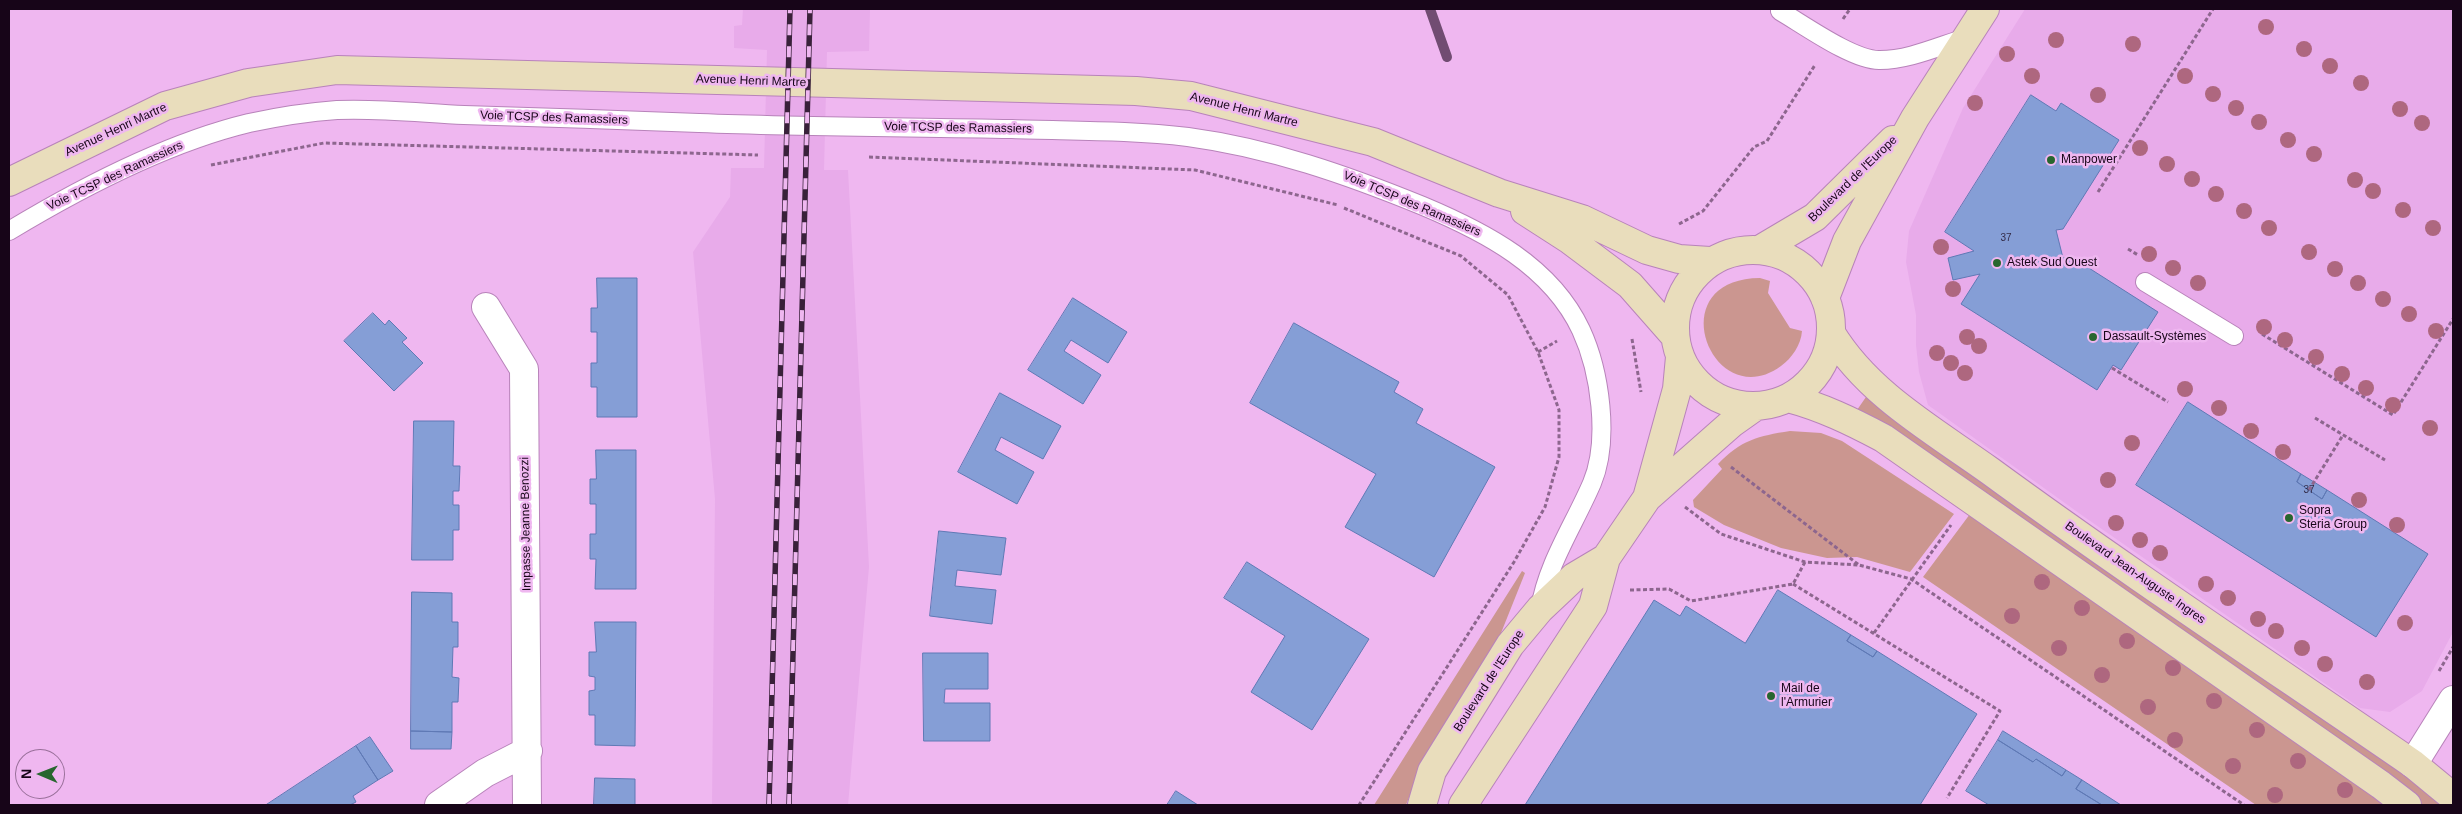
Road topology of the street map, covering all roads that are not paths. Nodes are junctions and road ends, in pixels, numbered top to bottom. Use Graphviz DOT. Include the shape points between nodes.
graph roads {
  1 [pos="1985,9"];
  2 [pos="1780,11"];
  3 [pos="1966,38"];
  4 [pos="1916,118"];
  5 [pos="9,182"];
  6 [pos="1499,193"];
  7 [pos="9,231"];
  8 [pos="1761,249"];
  9 [pos="1710,261"];
  10 [pos="2145,282"];
  11 [pos="1825,298"];
  12 [pos="486,308"];
  13 [pos="1831,333"];
  14 [pos="2234,336"];
  15 [pos="1677,346"];
  16 [pos="1788,398"];
  17 [pos="1756,406"];
  18 [pos="1647,498"];
  19 [pos="1606,558"];
  20 [pos="1540,609"];
  21 [pos="2453,700"];
  22 [pos="528,751"];
  23 [pos="2413,764"];
  24 [pos="2453,797"];
  25 [pos="439,805"];
  26 [pos="527,805"];
  27 [pos="1422,805"];
  28 [pos="1463,805"];
  29 [pos="2407,805"];
  1 -- 3 [label="main road, Boulevard de l'Europe"];
  2 -- 3 [label="lane" via="1847,51 1879,60 1914,54"];
  3 -- 4 [label="main road, Boulevard de l'Europe"];
  4 -- 8 [label="main road, Boulevard de l'Europe" via="1815,217"];
  4 -- 11 [label="main road, Boulevard de l'Europe" via="1847,241"];
  5 -- 6 [label="main road, Avenue Henri Martre" via="165,106 248,83 337,70 1136,91 1191,96 1373,142"];
  6 -- 9 [label="main road, Avenue Henri Martre" via="1582,219 1647,250 1679,260"];
  6 -- 15 [label="main road, Avenue Henri Martre" via="1630,285"];
  7 -- 20 [label="lane, Voie TCSP des Ramassiers" via="58,201 180,144 251,123 338,110 718,124 1123,132 1190,138 1276,154 1363,181 1487,236 1526,261 1556,293 1580,328 1593,364 1600,401 1601,438 1595,477 1544,586"];
  8 -- 9 [label="main road" via="1743,249"];
  8 -- 11 [label="main road" via="1781,254 1800,264 1815,279"];
  9 -- 15 [label="main road" via="1682,293 1675,314"];
  10 -- 14 [label="lane"];
  11 -- 13 [label="main road"];
  12 -- 22 [label="street, Impasse Jeanne Benozzi" via="524,369"];
  13 -- 16 [label="main road" via="1827,353 1818,371 1805,387"];
  13 -- 23 [label="main road, Boulevard Jean-Auguste Ingres" via="1844,354 1900,408"];
  15 -- 17 [label="main road" via="1689,374 1702,388 1719,399 1737,405"];
  15 -- 18 [label="main road, Boulevard de l'Europe" via="1677,389"];
  16 -- 17 [label="main road"];
  16 -- 29 [label="main road" via="1816,405 1883,438"];
  17 -- 18 [label="main road, Boulevard de l'Europe"];
  18 -- 19 [label="main road, Boulevard de l'Europe"];
  19 -- 20 [label="main road, Boulevard de l'Europe" via="1574,577"];
  19 -- 28 [label="main road, Boulevard de l'Europe" via="1592,606"];
  20 -- 27 [label="main road, Boulevard de l'Europe" via="1510,644 1432,771"];
  21 -- 23 [label="street"];
  22 -- 25 [label="street" via="485,773"];
  22 -- 26 [label="street, Impasse Jeanne Benozzi"];
  23 -- 24 [label="main road, Boulevard Jean-Auguste Ingres"];
}
